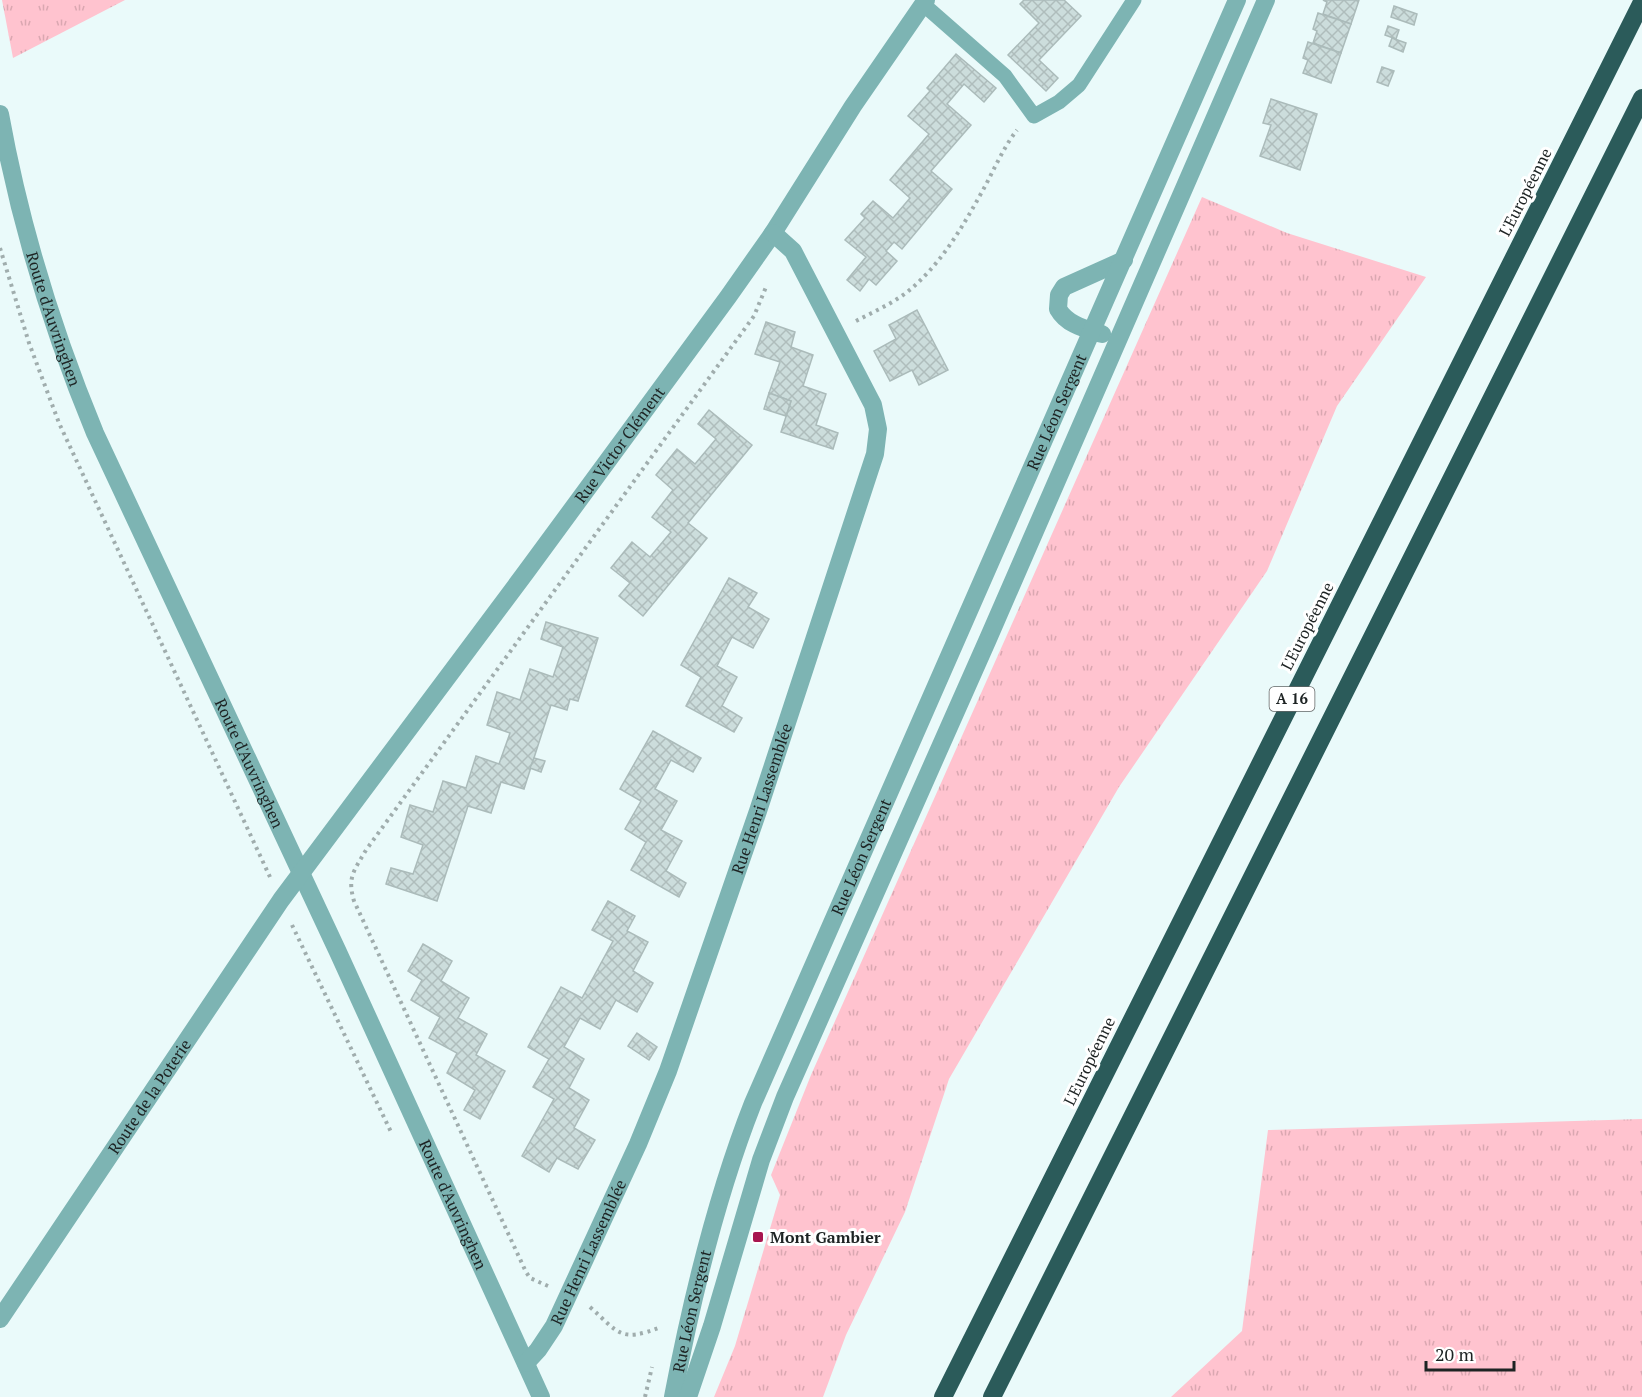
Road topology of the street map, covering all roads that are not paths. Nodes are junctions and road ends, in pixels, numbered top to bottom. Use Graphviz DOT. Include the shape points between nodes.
graph roads {
  1 [pos="1134,0"];
  2 [pos="1238,0"];
  3 [pos="1266,0"];
  4 [pos="925,2"];
  5 [pos="1642,2"];
  6 [pos="1642,98"];
  7 [pos="0,114"];
  8 [pos="773,233"];
  9 [pos="1124,260"];
  10 [pos="1093,331"];
  11 [pos="1118,338"];
  12 [pos="300,873"];
  13 [pos="0,1319"];
  14 [pos="526,1363"];
  15 [pos="542,1397"];
  16 [pos="673,1397"];
  17 [pos="688,1397"];
  18 [pos="943,1397"];
  19 [pos="992,1397"];
  1 -- 4 [label="lane, Rue Victor Clément" via="1079,85 1034,116 1005,76"];
  2 -- 9 [label="street, Rue Léon Sergent"];
  3 -- 11 [label="street, Rue Léon Sergent"];
  4 -- 8 [label="street, Rue Victor Clément"];
  5 -- 18 [label="highway, L'Européenne / A 16"];
  6 -- 19 [label="highway, A 16"];
  7 -- 12 [label="street, Route d'Auvringhen" via="32,257 75,385"];
  8 -- 12 [label="street, Rue Victor Clément"];
  8 -- 14 [label="street, Rue Henri Lassemblée" via="793,251 873,405 878,441 872,469 668,1071 570,1294 546,1340"];
  9 -- 10 [label="street, Rue Léon Sergent"];
  9 -- 10 [label="street, Rue Léon Sergent" via="1064,287 1059,295 1060,314"];
  10 -- 11 [label="street, Rue Léon Sergent"];
  10 -- 16 [label="street, Rue Léon Sergent" via="746,1122 695,1291"];
  11 -- 17 [label="street, Rue Léon Sergent" via="785,1096 761,1160"];
  12 -- 13 [label="street, Route de la Poterie"];
  12 -- 14 [label="street, Route d'Auvringhen"];
  14 -- 15 [label="street, Route d'Auvringhen"];
}
